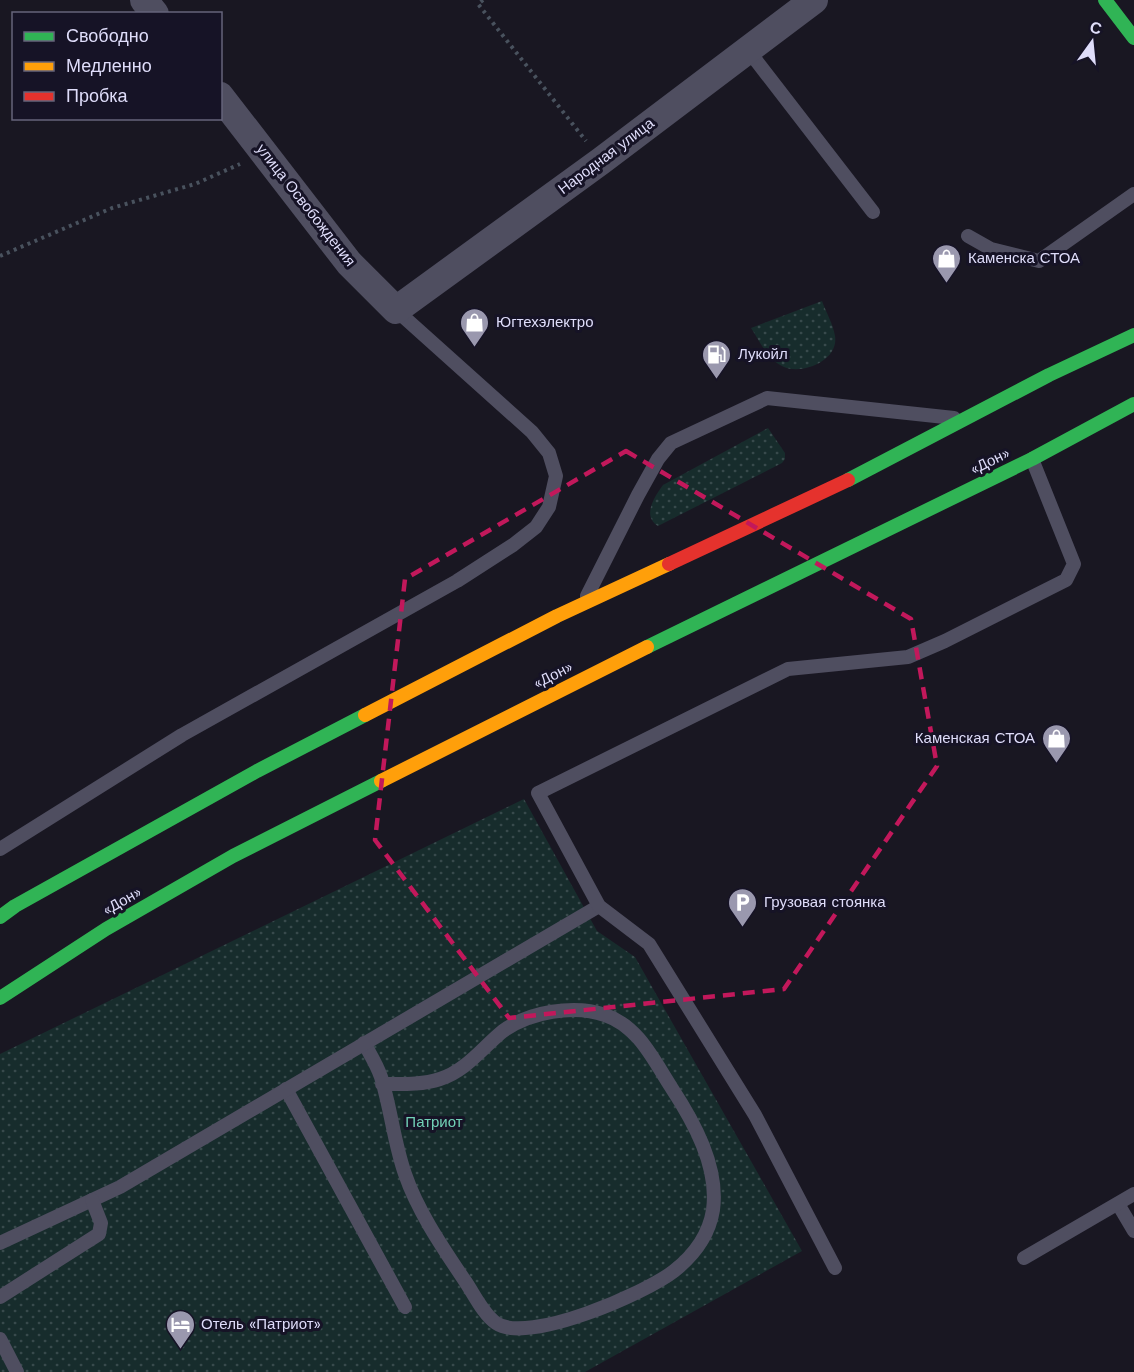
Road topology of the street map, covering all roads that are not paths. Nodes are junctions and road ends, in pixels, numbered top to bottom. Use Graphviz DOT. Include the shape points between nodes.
graph roads {
  1 [pos="144,0"];
  2 [pos="814,0"];
  3 [pos="1105,0"];
  4 [pos="153,12"];
  5 [pos="1134,38"];
  6 [pos="748,50"];
  7 [pos="222,99"];
  8 [pos="1134,194"];
  9 [pos="873,212"];
  10 [pos="968,236"];
  11 [pos="396,310"];
  12 [pos="1134,335"];
  13 [pos="1134,404"];
  14 [pos="965,419"];
  15 [pos="1032,459"];
  16 [pos="584,604"];
  17 [pos="0,849"];
  18 [pos="15,906"];
  19 [pos="598,906"];
  20 [pos="0,910"];
  21 [pos="0,917"];
  22 [pos="0,998"];
  23 [pos="364,1043"];
  24 [pos="382,1084"];
  25 [pos="286,1089"];
  26 [pos="1134,1194"];
  27 [pos="92,1200"];
  28 [pos="1118,1204"];
  29 [pos="1134,1231"];
  30 [pos="0,1243"];
  31 [pos="1024,1258"];
  32 [pos="835,1268"];
  33 [pos="0,1297"];
  34 [pos="405,1307"];
  35 [pos="0,1339"];
  36 [pos="17,1372"];
  1 -- 4 [label="street"];
  2 -- 6 [label="street, Народная улица"];
  3 -- 5 [label="main road"];
  6 -- 9 [label="lane"];
  6 -- 11 [label="street, Народная улица"];
  7 -- 11 [label="street, улица Освобождения" via="349,263"];
  8 -- 10 [label="lane" via="1039,261 991,249"];
  11 -- 17 [label="lane" via="532,432 549,453 556,476 549,507 536,527 457,581 182,735"];
  12 -- 14 [label="main road"];
  13 -- 15 [label="main road, «Дон»"];
  14 -- 16 [label="main road" via="868,471"];
  14 -- 16 [label="lane" via="767,398 670,443 638,495"];
  15 -- 19 [label="lane" via="1074,564 1066,580 908,657 788,669 538,793"];
  15 -- 22 [label="main road, «Дон»" via="586,676 233,856 106,929"];
  16 -- 18 [label="main road" via="257,771"];
  18 -- 20 [label="main road"];
  18 -- 21 [label="main road"];
  19 -- 23 [label="lane"];
  19 -- 32 [label="lane" via="649,945 755,1115"];
  23 -- 24 [label="lane"];
  23 -- 25 [label="lane"];
  24 -- 24 [label="lane" via="405,1175 424,1214 486,1312 507,1329 541,1328 639,1291 672,1273 693,1254 706,1233 713,1211 714,1185 708,1160 676,1095 638,1036 603,1014 548,1013 523,1019 459,1069 441,1078"];
  25 -- 27 [label="lane"];
  25 -- 34 [label="lane"];
  26 -- 28 [label="lane"];
  27 -- 30 [label="lane"];
  27 -- 33 [label="lane" via="101,1223 99,1234"];
  28 -- 29 [label="lane"];
  28 -- 31 [label="lane"];
  35 -- 36 [label="lane"];
}
